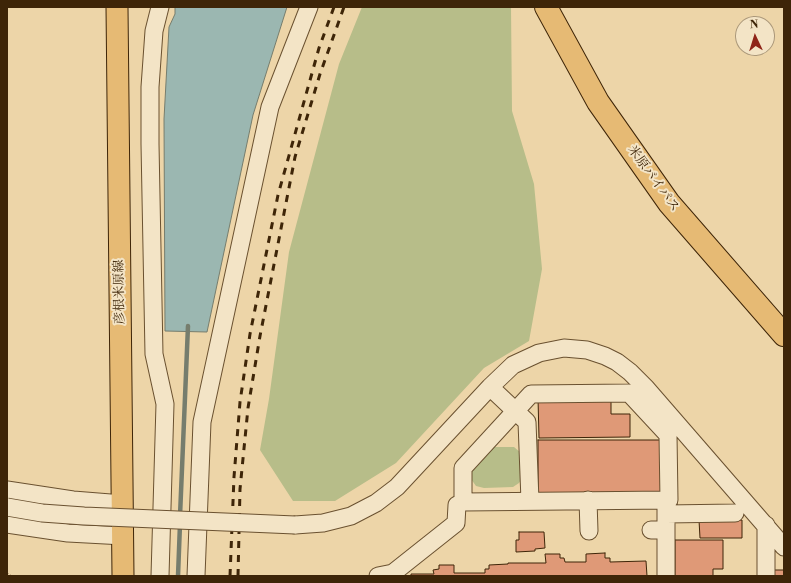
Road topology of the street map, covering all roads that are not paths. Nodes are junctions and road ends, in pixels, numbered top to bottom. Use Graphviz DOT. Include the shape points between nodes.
graph roads {
  1 [pos="117,7"];
  2 [pos="160,7"];
  3 [pos="309,7"];
  4 [pos="546,7"];
  5 [pos="784,334"];
  6 [pos="490,387"];
  7 [pos="515,411"];
  8 [pos="7,490"];
  9 [pos="588,500"];
  10 [pos="530,501"];
  11 [pos="463,502"];
  12 [pos="123,504"];
  13 [pos="7,507"];
  14 [pos="735,513"];
  15 [pos="662,518"];
  16 [pos="7,524"];
  17 [pos="766,525"];
  18 [pos="589,531"];
  19 [pos="124,536"];
  20 [pos="784,547"];
  21 [pos="388,575"];
  22 [pos="123,576"];
  23 [pos="160,576"];
  24 [pos="196,576"];
  25 [pos="666,576"];
  26 [pos="766,576"];
  1 -- 12 [label="main road, 彦根米原線"];
  2 -- 23 [label="street" via="154,31 150,86 150,144 154,354 165,404"];
  3 -- 24 [label="street" via="270,107 202,422"];
  4 -- 5 [label="highway, 米原バイパス" via="598,102 669,203"];
  6 -- 7 [label="street"];
  6 -- 13 [label="street, bridge" via="397,487 376,503 351,516 323,523 295,525 84,516"];
  6 -- 17 [label="street" via="513,365 539,353 564,348 587,350 618,362 646,388"];
  7 -- 10 [label="street" via="527,422"];
  7 -- 11 [label="street" via="463,468"];
  7 -- 15 [label="street" via="531,394 629,394 668,435 669,500"];
  8 -- 12 [label="street" via="72,500"];
  9 -- 10 [label="street"];
  9 -- 15 [label="street"];
  9 -- 18 [label="street"];
  10 -- 11 [label="street"];
  11 -- 21 [label="street" via="458,505 456,523"];
  12 -- 19 [label="main road, 彦根米原線"];
  14 -- 15 [label="street"];
  15 -- 25 [label="street"];
  16 -- 19 [label="street"];
  17 -- 20 [label="street"];
  17 -- 26 [label="street"];
  19 -- 22 [label="main road, 彦根米原線"];
}
